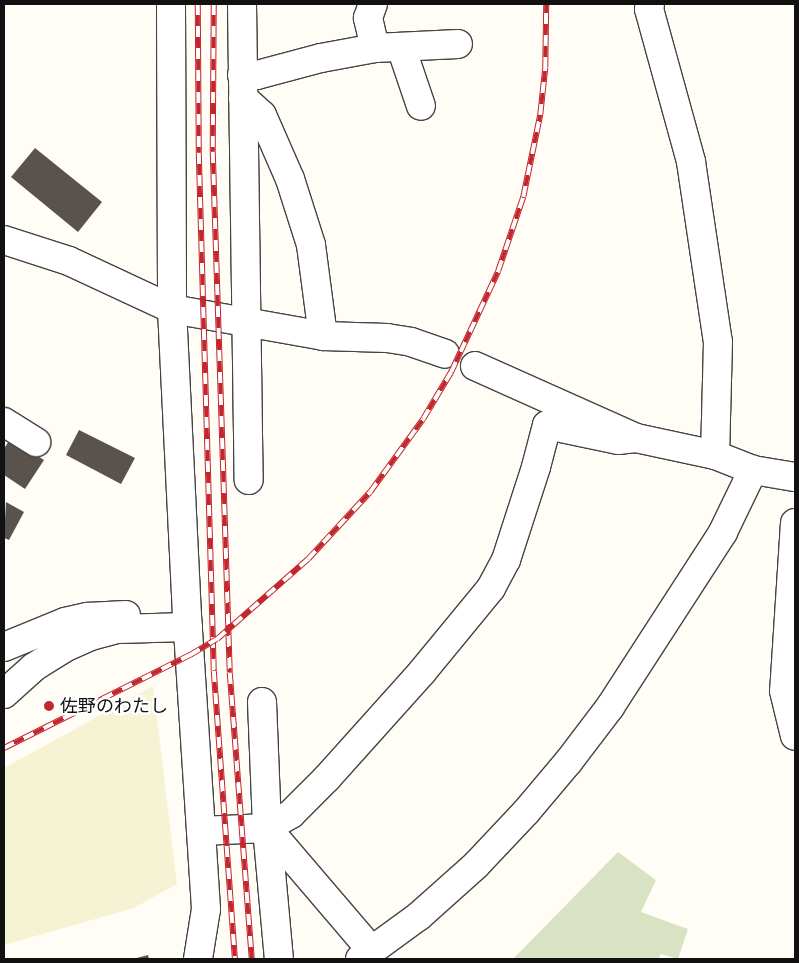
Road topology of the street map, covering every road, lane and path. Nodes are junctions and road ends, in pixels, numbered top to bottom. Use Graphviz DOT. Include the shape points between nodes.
graph roads {
  1 [pos="171,4"];
  2 [pos="242,4"];
  3 [pos="373,4"];
  4 [pos="650,4"];
  5 [pos="458,44"];
  6 [pos="401,47"];
  7 [pos="374,48"];
  8 [pos="242,86"];
  9 [pos="421,106"];
  10 [pos="4,240"];
  11 [pos="172,309"];
  12 [pos="247,321"];
  13 [pos="323,336"];
  14 [pos="445,354"];
  15 [pos="475,366"];
  16 [pos="4,422"];
  17 [pos="636,438"];
  18 [pos="36,442"];
  19 [pos="715,455"];
  20 [pos="753,470"];
  21 [pos="795,477"];
  22 [pos="249,480"];
  23 [pos="795,522"];
  24 [pos="187,621"];
  25 [pos="4,648"];
  26 [pos="4,694"];
  27 [pos="262,702"];
  28 [pos="795,736"];
  29 [pos="267,828"];
  30 [pos="201,831"];
  31 [pos="366,955"];
  32 [pos="198,959"];
  33 [pos="278,959"];
  1 -- 11 [label="street"];
  2 -- 8 [label="street"];
  3 -- 7 [label="street" via="368,18"];
  4 -- 19 [label="street" via="691,162 718,342"];
  5 -- 6 [label="street"];
  6 -- 7 [label="street"];
  6 -- 9 [label="street"];
  7 -- 8 [label="street" via="257,75"];
  8 -- 12 [label="street"];
  8 -- 13 [label="street" via="262,115 312,245"];
  10 -- 11 [label="street" via="69,261"];
  11 -- 12 [label="street"];
  11 -- 24 [label="street"];
  12 -- 13 [label="street"];
  12 -- 22 [label="street"];
  13 -- 14 [label="street" via="387,338"];
  15 -- 17 [label="street"];
  16 -- 18 [label="street"];
  17 -- 19 [label="street"];
  17 -- 29 [label="street" via="618,440 547,426 513,540 491,588 422,672 327,778 291,814"];
  19 -- 20 [label="street"];
  20 -- 21 [label="street"];
  20 -- 31 [label="street" via="723,532 610,707 569,761 476,864 419,916"];
  23 -- 28 [label="street" via="784,691"];
  24 -- 25 [label="street" via="87,617 50,628"];
  24 -- 26 [label="street" via="118,629 91,636 56,652"];
  24 -- 30 [label="street"];
  27 -- 29 [label="street"];
  29 -- 30 [label="street"];
  29 -- 31 [label="street"];
  29 -- 33 [label="street"];
  30 -- 32 [label="street" via="206,909"];
}
